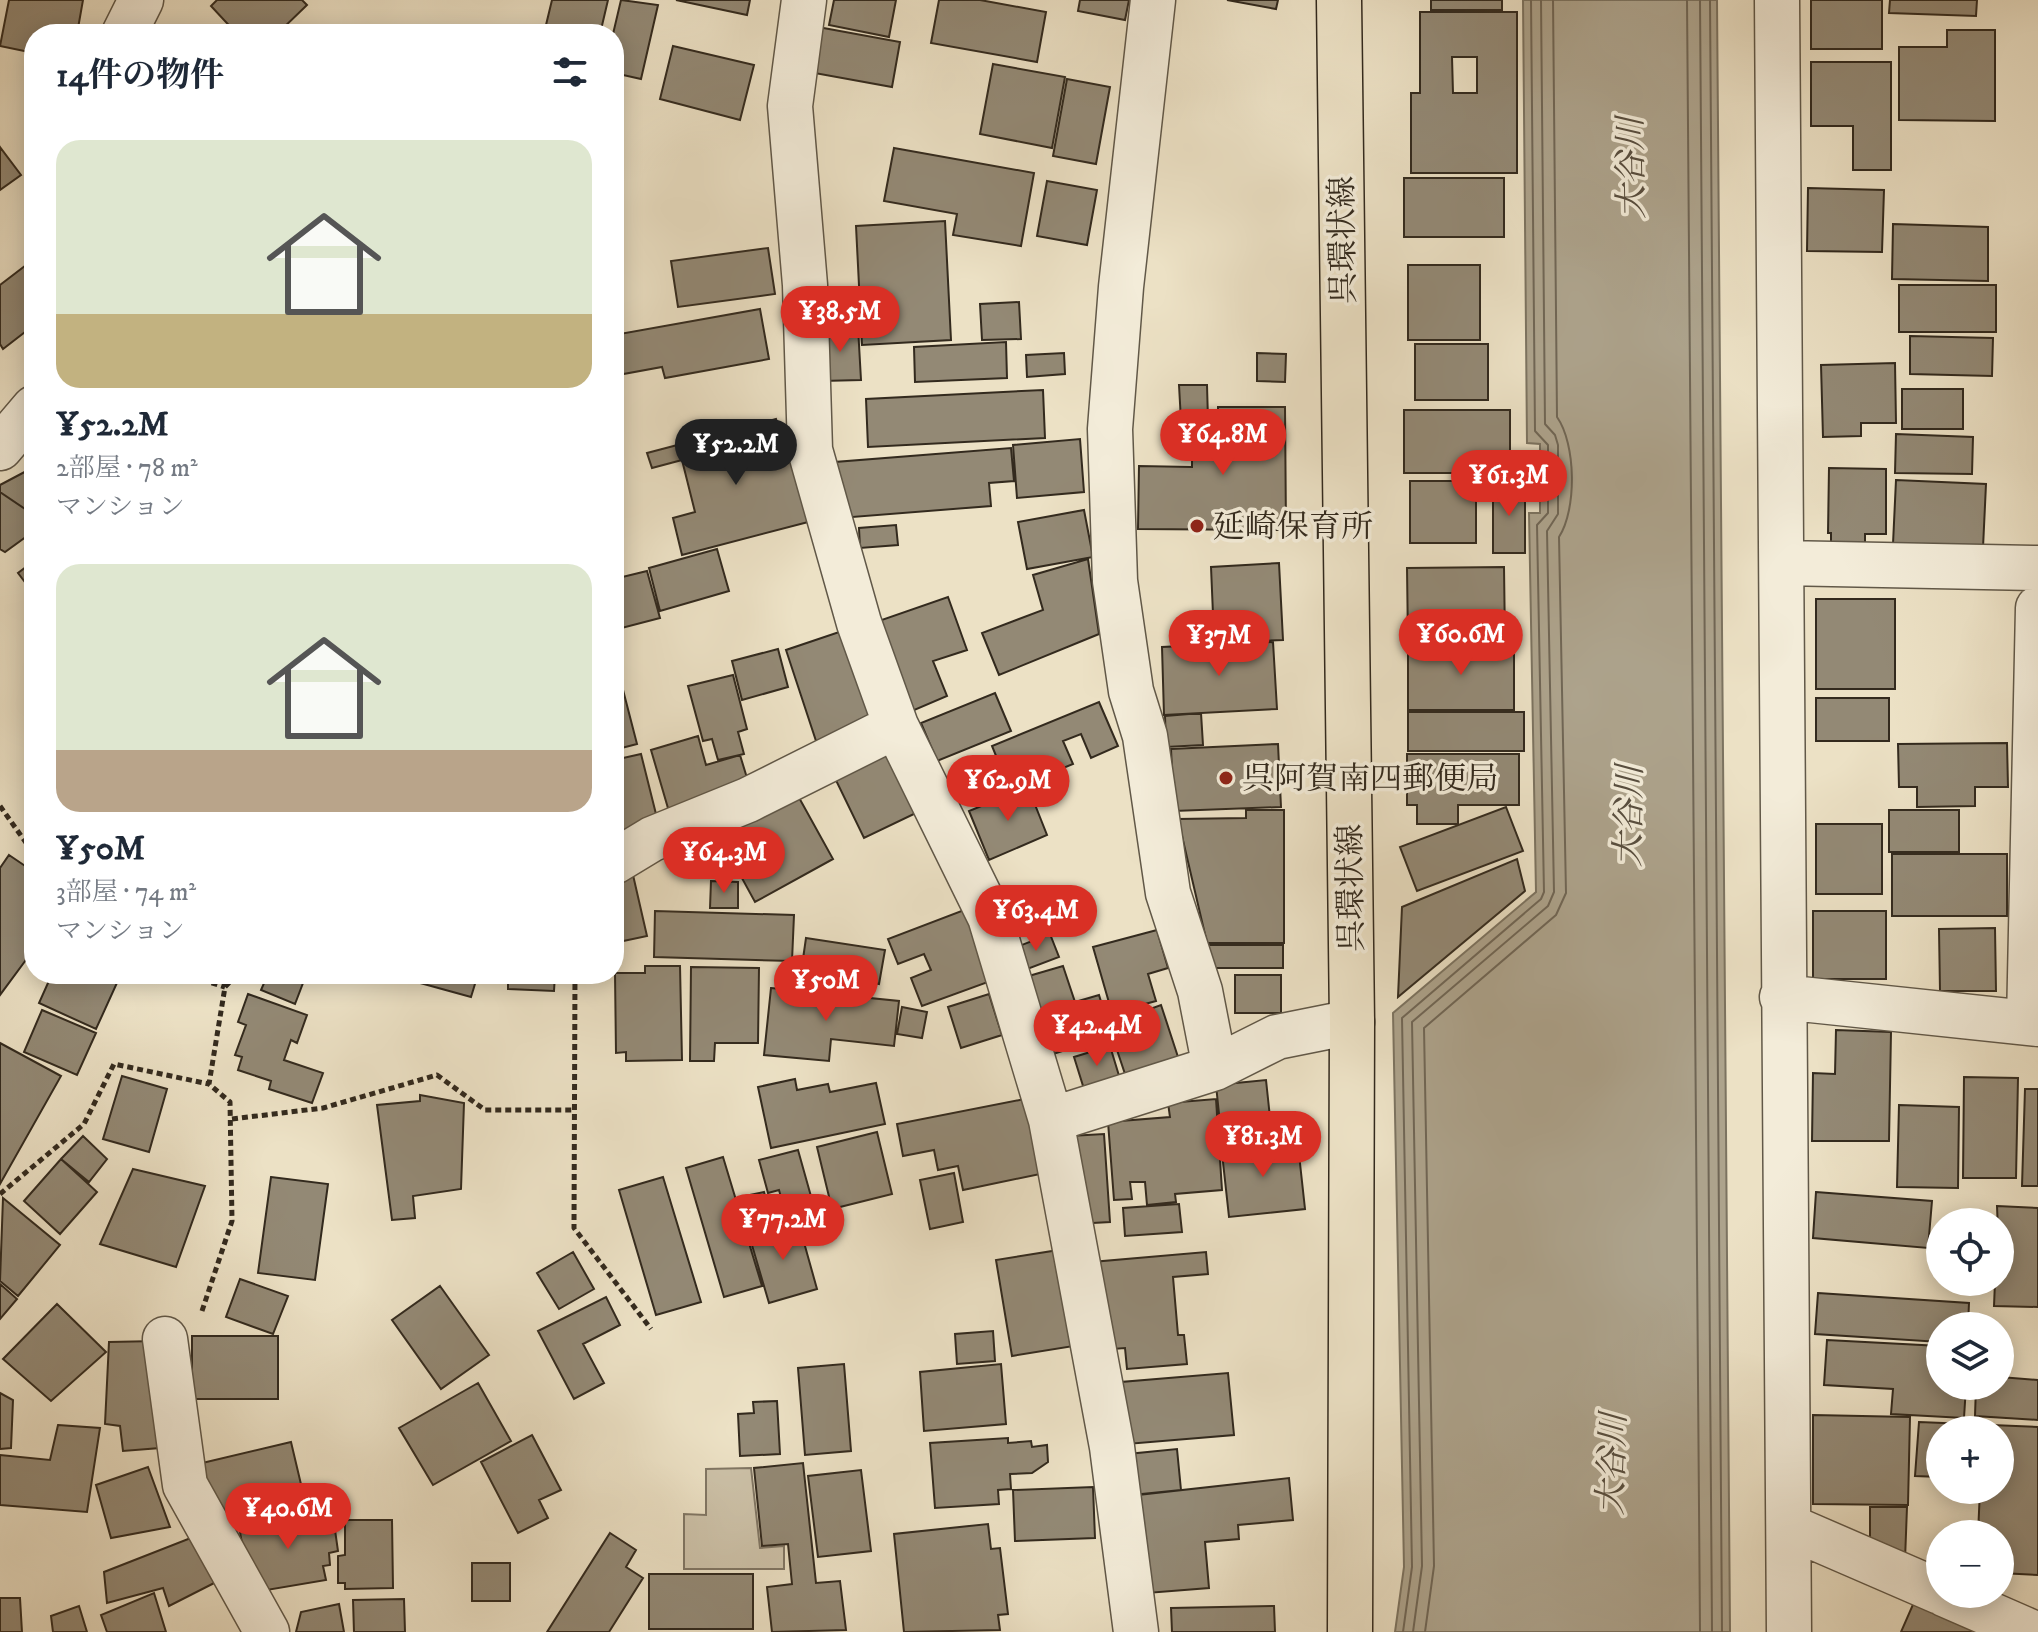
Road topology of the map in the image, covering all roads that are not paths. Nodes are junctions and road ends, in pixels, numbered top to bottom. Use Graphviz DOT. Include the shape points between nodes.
graph roads {
  1 [pos="141,0"];
  2 [pos="804,0"];
  3 [pos="1153,0"];
  4 [pos="1339,0"];
  5 [pos="1777,0"];
  6 [pos="129,24"];
  7 [pos="24,426"];
  8 [pos="13,446"];
  9 [pos="1782,563"];
  10 [pos="2038,568"];
  11 [pos="2038,608"];
  12 [pos="896,726"];
  13 [pos="624,856"];
  14 [pos="1782,997"];
  15 [pos="1352,1022"];
  16 [pos="2033,1023"];
  17 [pos="1215,1068"];
  18 [pos="1051,1120"];
  19 [pos="165,1339"];
  20 [pos="1790,1527"];
  21 [pos="1926,1586"];
  22 [pos="1976,1608"];
  23 [pos="267,1632"];
  24 [pos="1136,1632"];
  25 [pos="1350,1632"];
  26 [pos="1789,1632"];
  27 [pos="2031,1632"];
  1 -- 6 [label="street"];
  2 -- 12 [label="street" via="790,106 805,285 810,450 859,623"];
  3 -- 17 [label="street" via="1110,429 1115,581 1168,893 1200,991"];
  4 -- 15 [label="main road, 呉環状線"];
  5 -- 9 [label="street"];
  7 -- 8 [label="street"];
  9 -- 10 [label="street"];
  9 -- 14 [label="street"];
  11 -- 16 [label="street"];
  12 -- 13 [label="street"];
  12 -- 18 [label="street" via="990,917"];
  14 -- 16 [label="street"];
  14 -- 20 [label="street"];
  15 -- 17 [label="street" via="1277,1037"];
  15 -- 25 [label="main road, 呉環状線"];
  17 -- 18 [label="street"];
  18 -- 24 [label="street" via="1112,1447"];
  19 -- 23 [label="street" via="185,1485"];
  20 -- 21 [label="street"];
  20 -- 26 [label="street"];
  22 -- 27 [label="street"];
}
